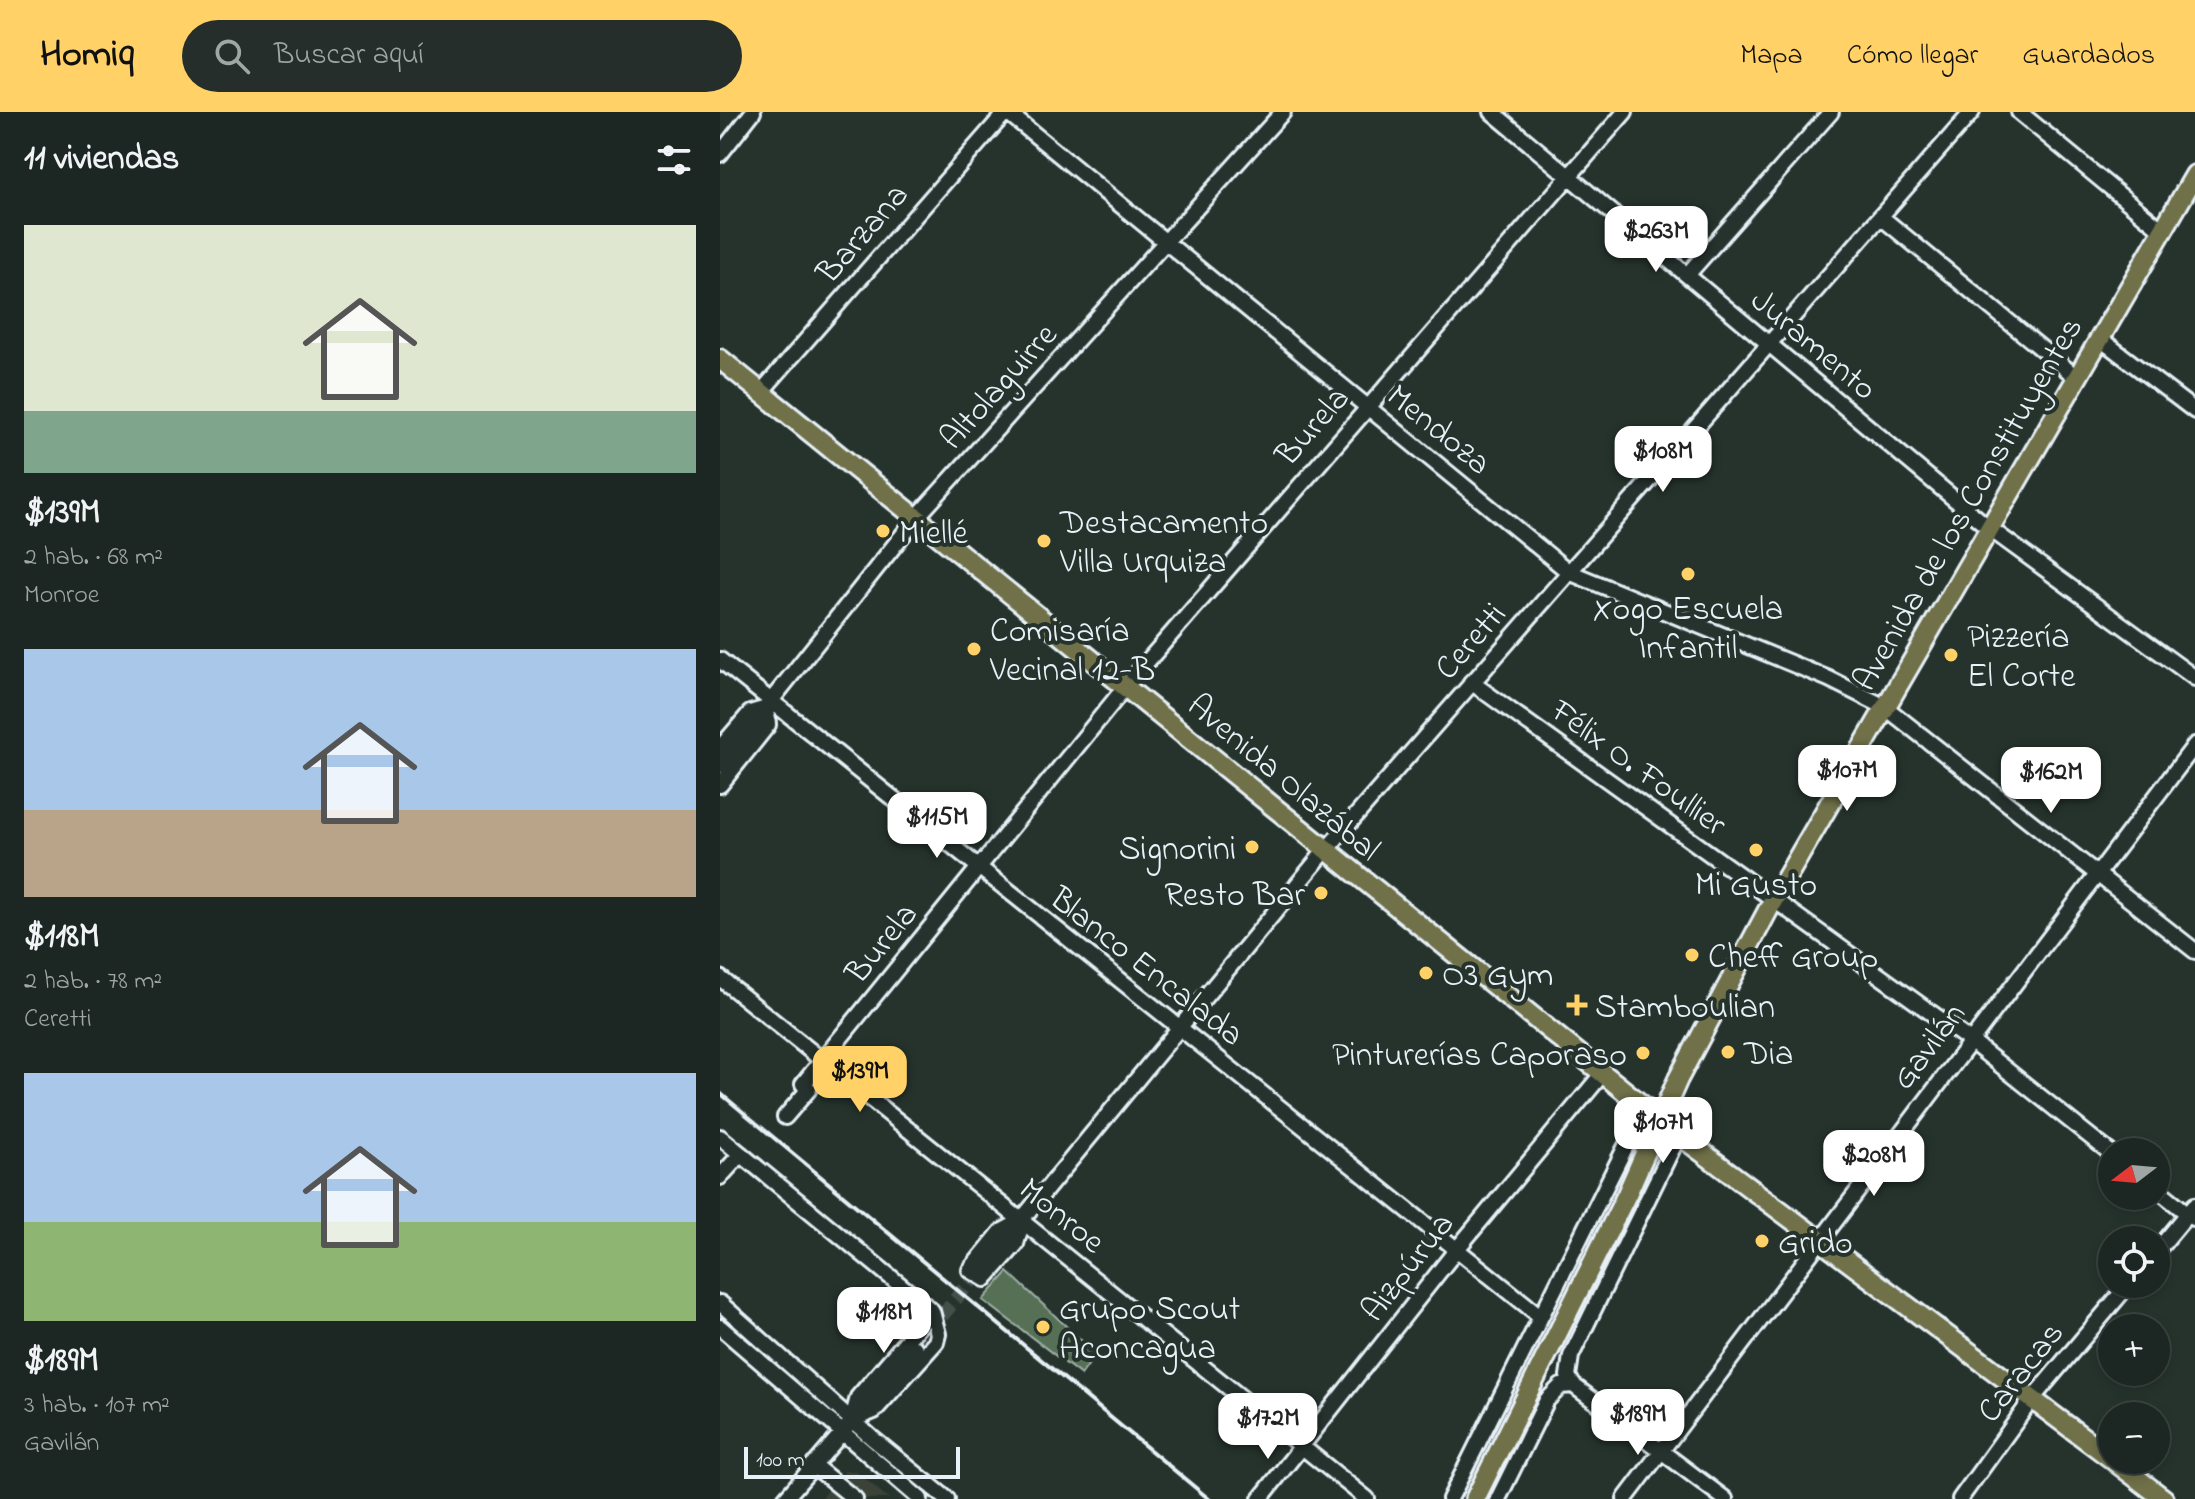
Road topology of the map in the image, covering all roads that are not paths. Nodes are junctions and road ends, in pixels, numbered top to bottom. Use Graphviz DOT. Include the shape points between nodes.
graph roads {
  1 [pos="753,112"];
  2 [pos="1006,112"];
  3 [pos="1283,112"];
  4 [pos="1492,112"];
  5 [pos="1625,112"];
  6 [pos="1831,112"];
  7 [pos="1972,112"];
  8 [pos="2019,112"];
  9 [pos="720,154"];
  10 [pos="2195,175"];
  11 [pos="1567,176"];
  12 [pos="1881,217"];
  13 [pos="2162,230"];
  14 [pos="1166,245"];
  15 [pos="1687,275"];
  16 [pos="2099,338"];
  17 [pos="1769,343"];
  18 [pos="720,359"];
  19 [pos="2076,377"];
  20 [pos="761,392"];
  21 [pos="1366,407"];
  22 [pos="2195,411"];
  23 [pos="917,517"];
  24 [pos="1989,528"];
  25 [pos="1569,572"];
  26 [pos="720,660"];
  27 [pos="2195,678"];
  28 [pos="1471,682"];
  29 [pos="1126,686"];
  30 [pos="770,704"];
  31 [pos="1885,707"];
  32 [pos="2195,745"];
  33 [pos="720,748"];
  34 [pos="720,765"];
  35 [pos="720,785"];
  36 [pos="1325,851"];
  37 [pos="978,869"];
  38 [pos="2095,875"];
  39 [pos="1774,899"];
  40 [pos="2195,951"];
  41 [pos="720,978"];
  42 [pos="1179,1028"];
  43 [pos="1969,1040"];
  44 [pos="823,1060"];
  45 [pos="1603,1073"];
  46 [pos="785,1117"];
  47 [pos="1661,1119"];
  48 [pos="1679,1135"];
  49 [pos="720,1137"];
  50 [pos="2098,1143"];
  51 [pos="741,1154"];
  52 [pos="720,1177"];
  53 [pos="2170,1197"];
  54 [pos="2193,1213"];
  55 [pos="1023,1220"];
  56 [pos="2170,1237"];
  57 [pos="1818,1241"];
  58 [pos="1457,1249"];
  59 [pos="980,1270"];
  60 [pos="2117,1298"];
  61 [pos="720,1303"];
  62 [pos="932,1311"];
  63 [pos="1540,1316"];
  64 [pos="720,1327"];
  65 [pos="915,1348"];
  66 [pos="1573,1385"];
  67 [pos="2032,1399"];
  68 [pos="852,1420"];
  69 [pos="841,1432"];
  70 [pos="1304,1447"];
  71 [pos="2098,1449"];
  72 [pos="1662,1451"];
  73 [pos="813,1465"];
  74 [pos="2131,1474"];
  75 [pos="785,1499"];
  76 [pos="855,1499"];
  77 [pos="920,1499"];
  78 [pos="947,1499"];
  79 [pos="1260,1499"];
  80 [pos="1367,1499"];
  81 [pos="1450,1499"];
  82 [pos="1475,1499"];
  83 [pos="1498,1499"];
  84 [pos="1625,1499"];
  85 [pos="1725,1499"];
  86 [pos="1960,1499"];
  87 [pos="2164,1499"];
  1 -- 9 [label="street"];
  2 -- 14 [label="street, Mendoza"];
  2 -- 20 [label="street, Barzana"];
  3 -- 14 [label="street, Altolaguirre"];
  4 -- 11 [label="street, Juramento"];
  5 -- 11 [label="street, Burela"];
  6 -- 15 [label="street"];
  7 -- 12 [label="street, Ceretti"];
  8 -- 13 [label="street"];
  10 -- 13 [label="main road, Avenida de los Constituyentes"];
  11 -- 15 [label="street, Juramento"];
  11 -- 21 [label="street, Burela"];
  12 -- 17 [label="street, Ceretti"];
  12 -- 19 [label="street"];
  13 -- 16 [label="main road, Avenida de los Constituyentes"];
  14 -- 21 [label="street, Mendoza"];
  14 -- 23 [label="street, Altolaguirre"];
  15 -- 17 [label="street, Juramento"];
  16 -- 19 [label="main road, Avenida de los Constituyentes"];
  16 -- 22 [label="street"];
  17 -- 24 [label="street, Juramento"];
  17 -- 25 [label="street, Ceretti"];
  18 -- 20 [label="main road, Avenida Olazábal"];
  19 -- 24 [label="main road, Avenida de los Constituyentes"];
  20 -- 23 [label="main road, Avenida Olazábal"];
  21 -- 25 [label="street, Mendoza"];
  21 -- 29 [label="street, Burela"];
  23 -- 29 [label="main road, Avenida Olazábal"];
  23 -- 30 [label="street, Altolaguirre"];
  24 -- 27 [label="street, Juramento"];
  24 -- 31 [label="main road, Avenida de los Constituyentes"];
  25 -- 28 [label="street, Ceretti"];
  25 -- 31 [label="street, Mendoza"];
  26 -- 30 [label="street, Blanco Encalada"];
  28 -- 36 [label="street, Ceretti"];
  28 -- 39 [label="street, Félix O. Foullier"];
  29 -- 36 [label="main road, Avenida Olazábal"];
  29 -- 37 [label="street, Burela"];
  30 -- 33 [label="street, Altolaguirre" via="750,713"];
  30 -- 34 [label="street, Altolaguirre"];
  30 -- 35 [label="street, Altolaguirre" via="768,725"];
  30 -- 37 [label="street, Blanco Encalada"];
  31 -- 38 [label="street, Mendoza"];
  31 -- 39 [label="main road, Avenida de los Constituyentes"];
  32 -- 38 [label="street, Gavilán"];
  36 -- 42 [label="street, Ceretti"];
  36 -- 45 [label="main road, Avenida Olazábal"];
  37 -- 42 [label="street, Blanco Encalada"];
  37 -- 44 [label="street, Burela"];
  38 -- 40 [label="street, Mendoza"];
  38 -- 43 [label="street, Gavilán"];
  39 -- 43 [label="street, Félix O. Foullier"];
  39 -- 47 [label="main road, Avenida de los Constituyentes"];
  41 -- 44 [label="street, Monroe"];
  42 -- 55 [label="street, Ceretti"];
  42 -- 58 [label="street, Blanco Encalada"];
  43 -- 50 [label="street, Félix O. Foullier"];
  43 -- 57 [label="street, Gavilán"];
  44 -- 46 [label="street, Burela" via="803,1084 809,1089"];
  44 -- 55 [label="street, Monroe"];
  45 -- 47 [label="main road, Avenida Olazábal"];
  45 -- 58 [label="street, Aizpúrua"];
  47 -- 48 [label="main road, Avenida Olazábal"];
  47 -- 63 [label="street" via="1631,1136"];
  47 -- 82 [label="main road, Avenida de los Constituyentes"];
  48 -- 57 [label="main road, Avenida Olazábal"];
  48 -- 66 [label="street" via="1571,1356 1568,1376"];
  49 -- 51 [label="street"];
  51 -- 52 [label="street"];
  51 -- 62 [label="street"];
  53 -- 54 [label="street"];
  54 -- 56 [label="street"];
  55 -- 59 [label="street, Ceretti"];
  55 -- 70 [label="street, Monroe"];
  57 -- 67 [label="main road, Avenida Olazábal"];
  57 -- 72 [label="street, Gavilán"];
  58 -- 63 [label="street, Blanco Encalada"];
  58 -- 70 [label="street, Aizpúrua"];
  60 -- 67 [label="street, Caracas"];
  61 -- 68 [label="street"];
  62 -- 68 [label="street" via="858,1397"];
  62 -- 68 [label="street" via="936,1342 874,1411"];
  63 -- 81 [label="street"];
  64 -- 69 [label="street"];
  65 -- 68 [label="street"];
  66 -- 72 [label="street"];
  66 -- 83 [label="street" via="1561,1386 1547,1400"];
  67 -- 71 [label="main road, Avenida Olazábal"];
  67 -- 86 [label="street, Caracas"];
  68 -- 69 [label="street"];
  68 -- 78 [label="street"];
  69 -- 73 [label="street"];
  69 -- 77 [label="street"];
  70 -- 79 [label="street, Aizpúrua"];
  70 -- 80 [label="street, Monroe"];
  72 -- 84 [label="street, Gavilán"];
  72 -- 85 [label="street"];
  73 -- 75 [label="street"];
  73 -- 76 [label="street"];
  74 -- 87 [label="main road, Avenida Olazábal"];
}
